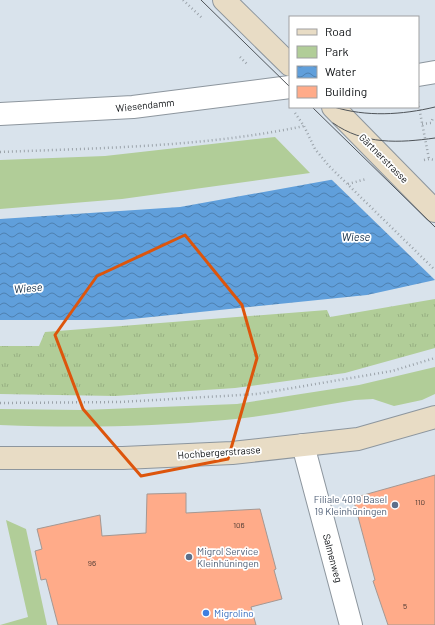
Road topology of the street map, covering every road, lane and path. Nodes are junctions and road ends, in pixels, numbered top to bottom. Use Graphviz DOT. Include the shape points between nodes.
graph roads {
  1 [pos="224,0"];
  2 [pos="289,64"];
  3 [pos="435,72"];
  4 [pos="419,75"];
  5 [pos="289,87"];
  6 [pos="419,107"];
  7 [pos="334,108"];
  8 [pos="0,114"];
  9 [pos="433,118"];
  10 [pos="422,124"];
  11 [pos="304,126"];
  12 [pos="315,149"];
  13 [pos="0,152"];
  14 [pos="435,160"];
  15 [pos="435,211"];
  16 [pos="435,270"];
  17 [pos="435,358"];
  18 [pos="0,403"];
  19 [pos="435,417"];
  20 [pos="303,445"];
  21 [pos="0,458"];
  22 [pos="351,625"];
  1 -- 2 [label="main road"];
  3 -- 4 [label="street"];
  5 -- 8 [label="street, Wiesendamm" via="133,107"];
  6 -- 10 [label="path"];
  7 -- 15 [label="main road, Gärtnerstrasse"];
  9 -- 10 [label="path" via="431,123"];
  10 -- 14 [label="path" via="429,159"];
  11 -- 13 [label="path" via="140,147"];
  12 -- 16 [label="path" via="329,166"];
  17 -- 18 [label="path" via="392,371 257,394 121,402"];
  19 -- 20 [label="main road, Hochbergerstrasse" via="358,439"];
  20 -- 21 [label="main road, Hochbergerstrasse" via="232,453 123,458"];
  20 -- 22 [label="street, Salmenweg"];
}
